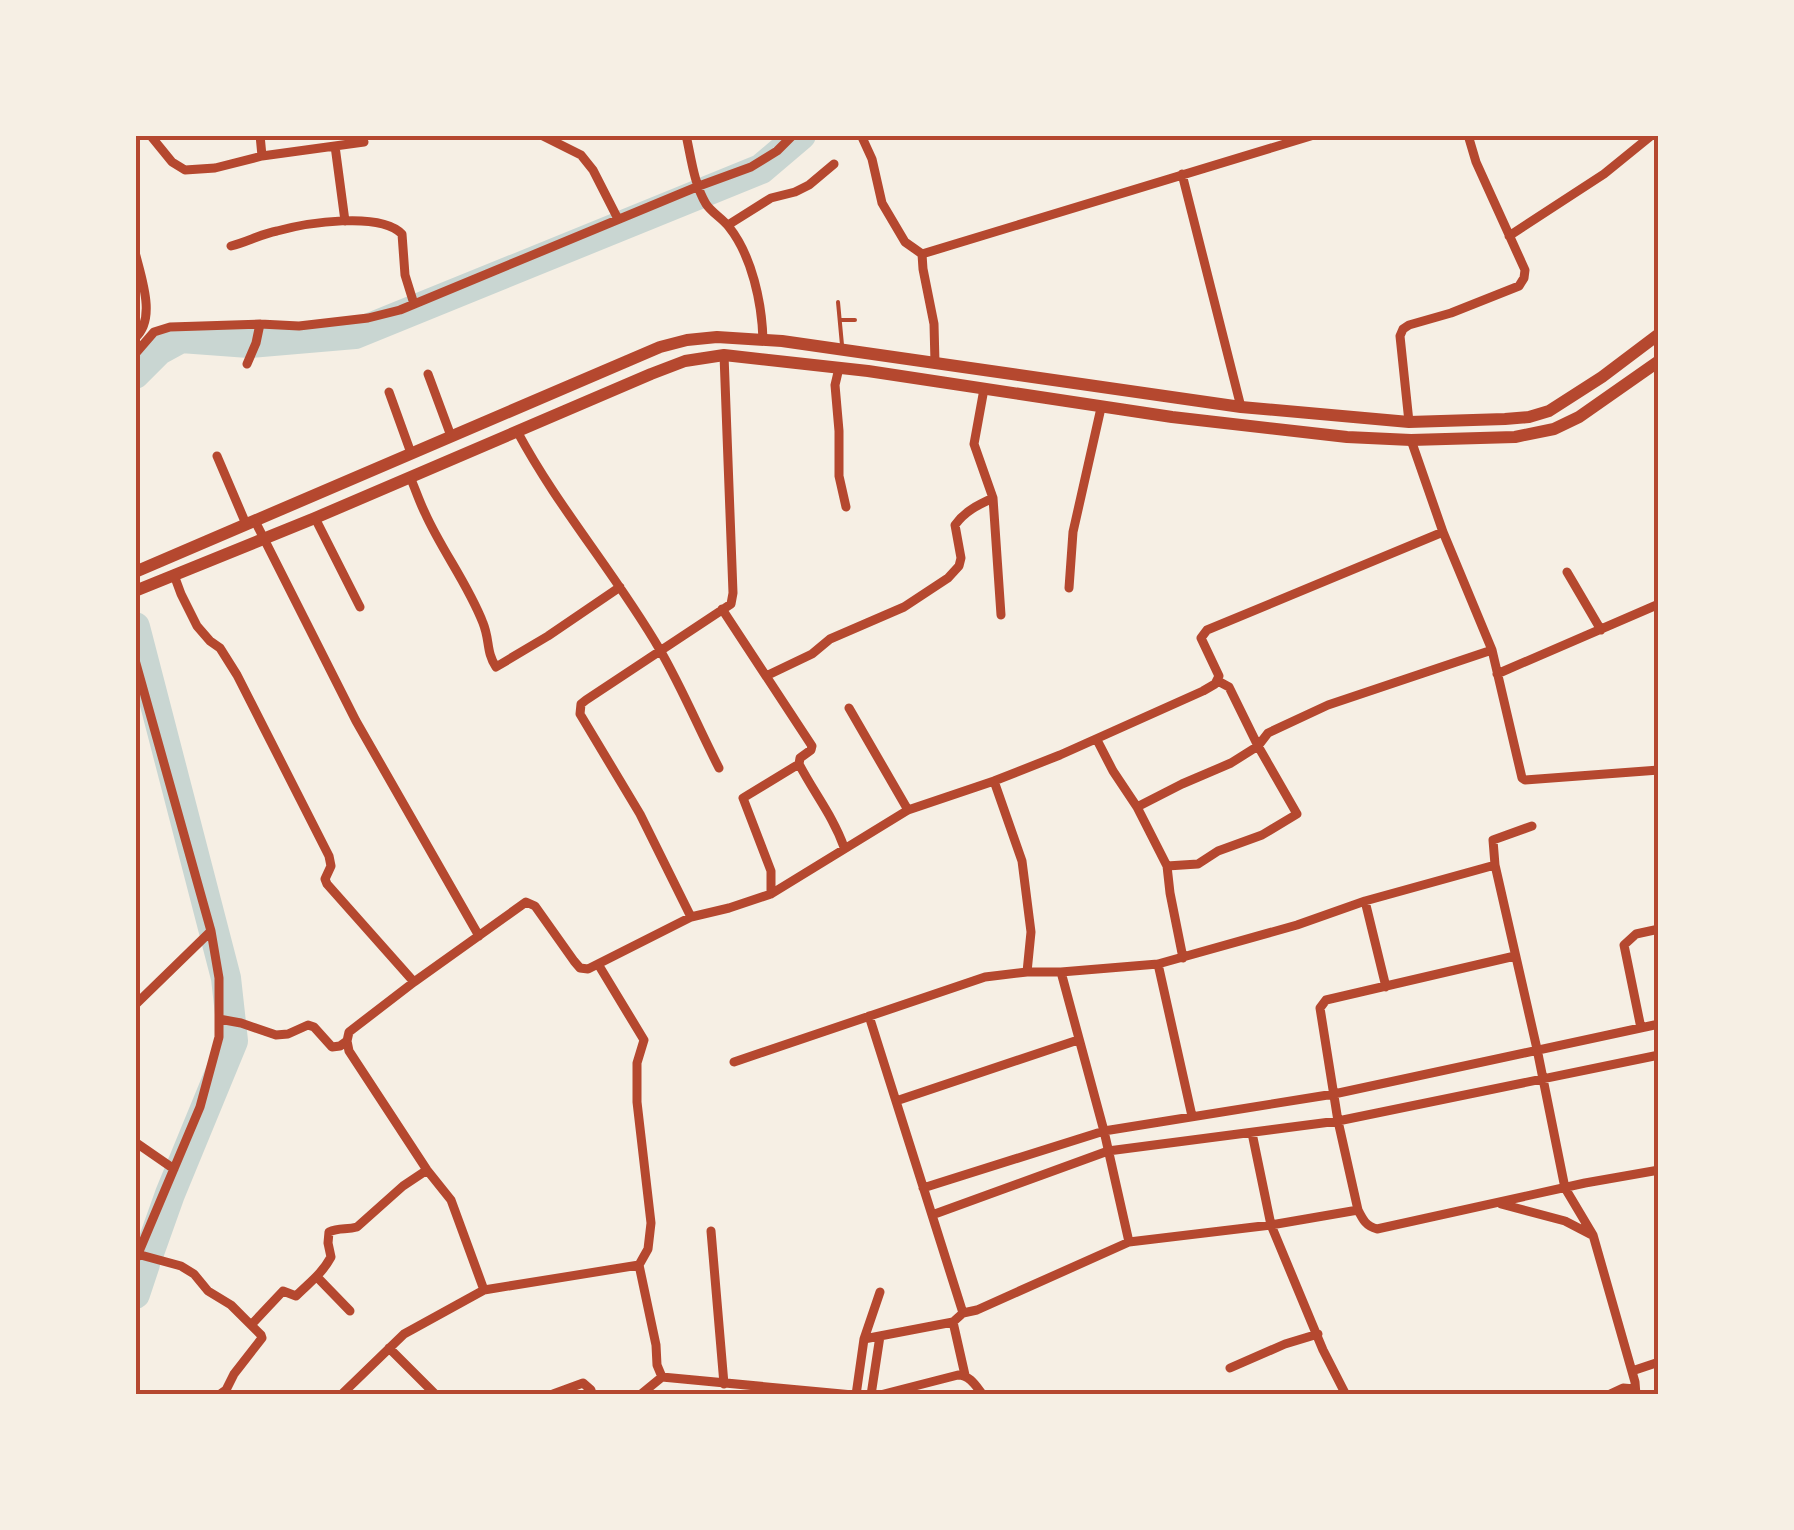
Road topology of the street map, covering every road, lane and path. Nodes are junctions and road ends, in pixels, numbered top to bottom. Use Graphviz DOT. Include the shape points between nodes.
graph roads {
  1 [pos="150,135"];
  2 [pos="260,135"];
  3 [pos="541,135"];
  4 [pos="686,135"];
  5 [pos="793,135"];
  6 [pos="861,135"];
  7 [pos="1314,135"];
  8 [pos="1468,135"];
  9 [pos="1652,135"];
  10 [pos="364,142"];
  11 [pos="334,146"];
  12 [pos="262,156"];
  13 [pos="834,164"];
  14 [pos="1182,174"];
  15 [pos="700,189"];
  16 [pos="618,219"];
  17 [pos="345,220"];
  18 [pos="728,226"];
  19 [pos="1509,236"];
  20 [pos="231,246"];
  21 [pos="135,252"];
  22 [pos="922,254"];
  23 [pos="838,302"];
  24 [pos="414,304"];
  25 [pos="840,320"];
  26 [pos="854,320"];
  27 [pos="260,326"];
  28 [pos="135,338"];
  29 [pos="1654,338"];
  30 [pos="763,340"];
  31 [pos="842,350"];
  32 [pos="135,354"];
  33 [pos="724,355"];
  34 [pos="1659,358"];
  35 [pos="935,363"];
  36 [pos="247,364"];
  37 [pos="839,368"];
  38 [pos="428,374"];
  39 [pos="984,389"];
  40 [pos="389,392"];
  41 [pos="1241,407"];
  42 [pos="1101,408"];
  43 [pos="1409,422"];
  44 [pos="517,431"];
  45 [pos="451,436"];
  46 [pos="1411,440"];
  47 [pos="411,453"];
  48 [pos="216,456"];
  49 [pos="410,477"];
  50 [pos="993,498"];
  51 [pos="846,507"];
  52 [pos="315,518"];
  53 [pos="250,522"];
  54 [pos="1442,532"];
  55 [pos="264,539"];
  56 [pos="138,571"];
  57 [pos="1568,572"];
  58 [pos="174,575"];
  59 [pos="620,587"];
  60 [pos="1069,588"];
  61 [pos="135,591"];
  62 [pos="1659,604"];
  63 [pos="360,608"];
  64 [pos="722,609"];
  65 [pos="1001,614"];
  66 [pos="1601,630"];
  67 [pos="1492,650"];
  68 [pos="661,651"];
  69 [pos="135,660"];
  70 [pos="1496,674"];
  71 [pos="766,676"];
  72 [pos="1218,680"];
  73 [pos="849,708"];
  74 [pos="1097,740"];
  75 [pos="1258,746"];
  76 [pos="799,764"];
  77 [pos="718,768"];
  78 [pos="1659,770"];
  79 [pos="994,782"];
  80 [pos="1137,806"];
  81 [pos="908,810"];
  82 [pos="1532,826"];
  83 [pos="844,848"];
  84 [pos="1494,865"];
  85 [pos="1168,866"];
  86 [pos="771,894"];
  87 [pos="1365,901"];
  88 [pos="691,917"];
  89 [pos="1659,930"];
  90 [pos="211,932"];
  91 [pos="479,936"];
  92 [pos="1516,956"];
  93 [pos="1183,958"];
  94 [pos="598,964"];
  95 [pos="1158,964"];
  96 [pos="1028,972"];
  97 [pos="1061,972"];
  98 [pos="414,982"];
  99 [pos="1386,986"];
  100 [pos="135,1005"];
  101 [pos="869,1016"];
  102 [pos="222,1020"];
  103 [pos="1659,1024"];
  104 [pos="1642,1028"];
  105 [pos="1078,1040"];
  106 [pos="347,1042"];
  107 [pos="1537,1050"];
  108 [pos="1659,1054"];
  109 [pos="734,1062"];
  110 [pos="1543,1079"];
  111 [pos="1334,1094"];
  112 [pos="896,1101"];
  113 [pos="1192,1116"];
  114 [pos="1338,1121"];
  115 [pos="1104,1131"];
  116 [pos="1252,1134"];
  117 [pos="135,1142"];
  118 [pos="1108,1151"];
  119 [pos="174,1170"];
  120 [pos="426,1170"];
  121 [pos="1659,1170"];
  122 [pos="924,1188"];
  123 [pos="1565,1188"];
  124 [pos="1497,1202"];
  125 [pos="1358,1210"];
  126 [pos="932,1215"];
  127 [pos="1271,1225"];
  128 [pos="710,1231"];
  129 [pos="1593,1235"];
  130 [pos="1129,1242"];
  131 [pos="137,1251"];
  132 [pos="639,1264"];
  133 [pos="318,1278"];
  134 [pos="484,1290"];
  135 [pos="880,1292"];
  136 [pos="350,1311"];
  137 [pos="962,1313"];
  138 [pos="953,1322"];
  139 [pos="252,1324"];
  140 [pos="1318,1334"];
  141 [pos="880,1336"];
  142 [pos="864,1339"];
  143 [pos="389,1348"];
  144 [pos="1659,1362"];
  145 [pos="1230,1368"];
  146 [pos="1632,1370"];
  147 [pos="965,1375"];
  148 [pos="662,1377"];
  149 [pos="724,1384"];
  150 [pos="1636,1392"];
  151 [pos="552,1394"];
  152 [pos="219,1395"];
  153 [pos="341,1395"];
  154 [pos="436,1395"];
  155 [pos="592,1395"];
  156 [pos="640,1395"];
  157 [pos="854,1395"];
  158 [pos="871,1395"];
  159 [pos="880,1395"];
  160 [pos="984,1395"];
  161 [pos="1346,1395"];
  162 [pos="1608,1395"];
  1 -- 12 [label="street" via="186,170"];
  2 -- 12 [label="street"];
  3 -- 16 [label="street" via="581,155"];
  4 -- 15 [label="street"];
  5 -- 15 [label="street" via="750,167"];
  6 -- 22 [label="street" via="882,203 905,242"];
  7 -- 14 [label="street"];
  8 -- 19 [label="street"];
  9 -- 19 [label="street"];
  10 -- 11 [label="street"];
  11 -- 12 [label="street"];
  11 -- 17 [label="street"];
  13 -- 18 [label="street" via="809,185 771,198"];
  14 -- 22 [label="street"];
  14 -- 41 [label="street"];
  15 -- 16 [label="street"];
  15 -- 18 [label="street" via="707,207"];
  16 -- 24 [label="street"];
  17 -- 20 [label="street"];
  17 -- 24 [label="street" via="399,230"];
  18 -- 30 [label="street" via="753,282"];
  19 -- 43 [label="street" via="1525,270 1519,286 1403,329"];
  21 -- 28 [label="street" via="146,320"];
  22 -- 35 [label="street"];
  23 -- 25 [label="lane"];
  24 -- 27 [label="street" via="368,318"];
  25 -- 26 [label="lane"];
  25 -- 31 [label="lane"];
  27 -- 32 [label="street" via="170,327 154,332"];
  27 -- 36 [label="street"];
  29 -- 34 [label="main road"];
  29 -- 43 [label="main road" via="1550,411 1505,420"];
  30 -- 31 [label="main road"];
  30 -- 45 [label="main road" via="717,337 660,347"];
  31 -- 35 [label="main road"];
  33 -- 37 [label="main road"];
  33 -- 44 [label="main road" via="686,360"];
  33 -- 64 [label="street" via="733,593"];
  34 -- 46 [label="main road" via="1554,429"];
  35 -- 41 [label="main road"];
  37 -- 39 [label="main road"];
  37 -- 51 [label="street" via="838,476"];
  38 -- 45 [label="street"];
  39 -- 42 [label="main road"];
  39 -- 50 [label="street" via="974,444"];
  40 -- 47 [label="street"];
  41 -- 43 [label="main road"];
  42 -- 46 [label="main road"];
  42 -- 60 [label="street" via="1073,532"];
  44 -- 49 [label="main road"];
  44 -- 59 [label="street"];
  45 -- 47 [label="main road"];
  46 -- 54 [label="street"];
  47 -- 53 [label="main road"];
  48 -- 53 [label="street"];
  49 -- 52 [label="main road"];
  49 -- 59 [label="street" via="483,622 496,667"];
  50 -- 65 [label="street"];
  50 -- 71 [label="street" via="955,525 961,558 948,578"];
  52 -- 55 [label="main road"];
  52 -- 63 [label="street"];
  53 -- 55 [label="street"];
  53 -- 56 [label="main road"];
  54 -- 67 [label="street"];
  54 -- 72 [label="street" via="1207,630 1201,638"];
  55 -- 58 [label="main road"];
  55 -- 91 [label="street" via="356,721"];
  57 -- 66 [label="street"];
  58 -- 61 [label="main road"];
  58 -- 98 [label="street" via="197,626 237,675 329,856 327,884"];
  59 -- 68 [label="street"];
  62 -- 66 [label="street"];
  64 -- 68 [label="street"];
  64 -- 71 [label="street"];
  66 -- 70 [label="street"];
  67 -- 70 [label="street"];
  67 -- 75 [label="street" via="1328,706 1268,733"];
  68 -- 77 [label="street"];
  68 -- 88 [label="street" via="586,700 580,714"];
  69 -- 90 [label="street"];
  70 -- 78 [label="street" via="1525,780"];
  71 -- 76 [label="street" via="812,746"];
  72 -- 74 [label="street"];
  72 -- 75 [label="street" via="1230,687"];
  73 -- 81 [label="street"];
  74 -- 79 [label="street"];
  74 -- 80 [label="street"];
  75 -- 80 [label="street"];
  75 -- 85 [label="street" via="1297,814 1198,864"];
  76 -- 83 [label="street"];
  76 -- 86 [label="street" via="744,798 770,871"];
  79 -- 81 [label="street"];
  79 -- 96 [label="street" via="1022,861 1032,932"];
  80 -- 85 [label="street"];
  81 -- 83 [label="street"];
  82 -- 84 [label="street" via="1493,840"];
  83 -- 86 [label="street"];
  84 -- 87 [label="street"];
  84 -- 92 [label="street"];
  85 -- 93 [label="street"];
  86 -- 88 [label="street"];
  87 -- 93 [label="street"];
  87 -- 99 [label="street"];
  88 -- 94 [label="street"];
  89 -- 104 [label="street" via="1624,944"];
  90 -- 100 [label="street"];
  90 -- 102 [label="street"];
  91 -- 94 [label="street" via="530,902 580,968"];
  91 -- 98 [label="street"];
  92 -- 99 [label="street"];
  92 -- 107 [label="street"];
  93 -- 95 [label="street"];
  94 -- 132 [label="street" via="644,1040 637,1102 650,1238"];
  95 -- 97 [label="street"];
  95 -- 113 [label="street"];
  96 -- 97 [label="street"];
  96 -- 101 [label="street" via="985,977"];
  97 -- 105 [label="street"];
  98 -- 106 [label="street" via="350,1032"];
  99 -- 111 [label="street" via="1322,1003"];
  101 -- 109 [label="street"];
  101 -- 112 [label="street"];
  102 -- 106 [label="street" via="276,1036 308,1025 332,1047"];
  102 -- 119 [label="street" via="200,1106"];
  103 -- 104 [label="street"];
  104 -- 107 [label="street"];
  105 -- 112 [label="street"];
  105 -- 115 [label="street"];
  106 -- 120 [label="street"];
  107 -- 110 [label="street"];
  107 -- 111 [label="street"];
  108 -- 110 [label="street"];
  110 -- 114 [label="street"];
  110 -- 123 [label="street"];
  111 -- 113 [label="street"];
  111 -- 114 [label="street"];
  112 -- 122 [label="street"];
  113 -- 115 [label="street"];
  114 -- 116 [label="street"];
  114 -- 125 [label="street"];
  115 -- 118 [label="street"];
  115 -- 122 [label="street"];
  116 -- 118 [label="street"];
  116 -- 127 [label="street"];
  117 -- 119 [label="street"];
  118 -- 126 [label="street"];
  118 -- 130 [label="street"];
  119 -- 131 [label="street"];
  120 -- 133 [label="street" via="356,1227 330,1232 331,1258"];
  120 -- 134 [label="street" via="451,1200"];
  121 -- 123 [label="street"];
  122 -- 126 [label="street"];
  123 -- 124 [label="street"];
  123 -- 129 [label="street"];
  124 -- 125 [label="street" via="1376,1229"];
  124 -- 129 [label="street"];
  125 -- 127 [label="street"];
  126 -- 137 [label="street"];
  127 -- 130 [label="street"];
  127 -- 140 [label="street"];
  128 -- 149 [label="street"];
  129 -- 146 [label="street"];
  130 -- 137 [label="street"];
  131 -- 139 [label="street" via="182,1266"];
  132 -- 134 [label="street"];
  132 -- 148 [label="street"];
  133 -- 136 [label="street"];
  133 -- 139 [label="street" via="296,1296 283,1291"];
  134 -- 143 [label="street"];
  135 -- 142 [label="street"];
  137 -- 138 [label="street"];
  138 -- 141 [label="street"];
  138 -- 147 [label="street"];
  139 -- 152 [label="street" via="262,1338"];
  140 -- 145 [label="street"];
  140 -- 161 [label="street"];
  141 -- 142 [label="street"];
  141 -- 158 [label="street"];
  142 -- 157 [label="street"];
  143 -- 153 [label="street"];
  143 -- 154 [label="street"];
  144 -- 146 [label="street"];
  146 -- 150 [label="street"];
  147 -- 159 [label="street"];
  147 -- 160 [label="street"];
  148 -- 149 [label="street"];
  148 -- 156 [label="street"];
  149 -- 157 [label="street"];
  150 -- 162 [label="street" via="1623,1388"];
  151 -- 155 [label="street" via="583,1383"];
}
